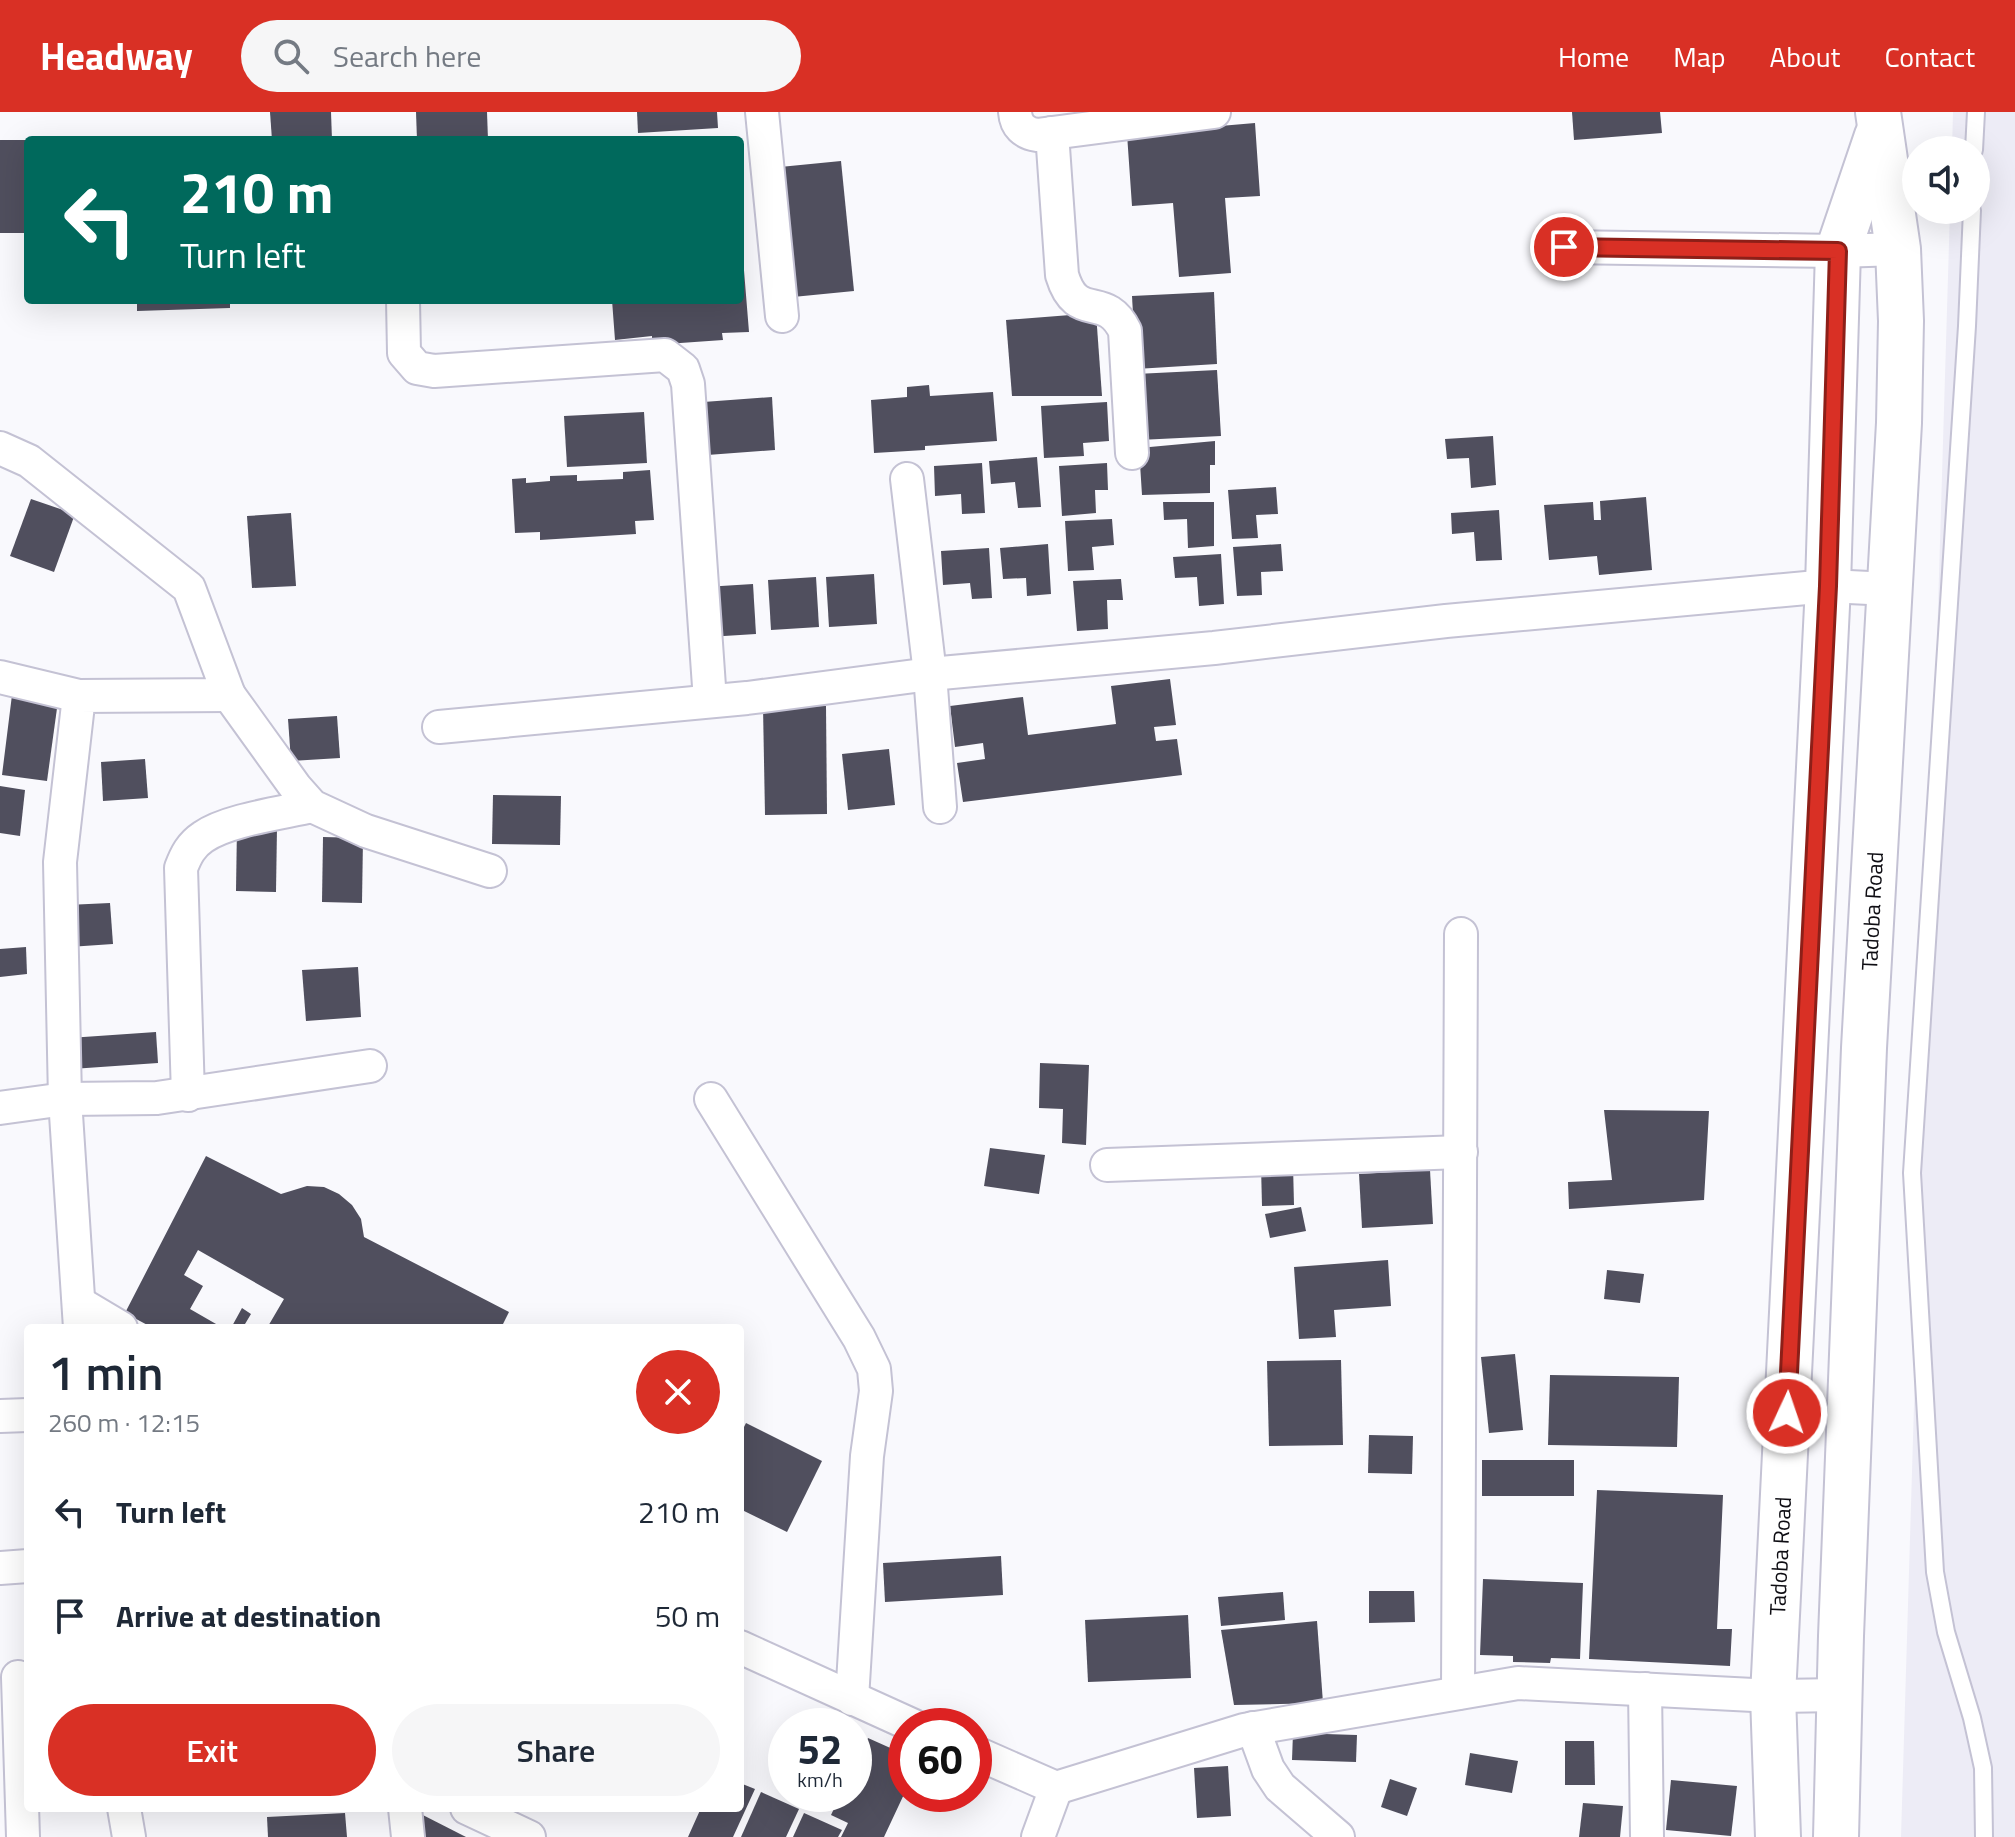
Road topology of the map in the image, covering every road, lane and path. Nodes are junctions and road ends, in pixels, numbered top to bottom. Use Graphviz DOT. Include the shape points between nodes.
graph roads {
  1 [pos="762,112"];
  2 [pos="1015,112"];
  3 [pos="1214,112"];
  4 [pos="1976,112"];
  5 [pos="1878,121"];
  6 [pos="1052,133"];
  7 [pos="1975,136"];
  8 [pos="753,152"];
  9 [pos="1971,224"];
  10 [pos="1564,247"];
  11 [pos="1898,249"];
  12 [pos="1838,251"];
  13 [pos="403,304"];
  14 [pos="782,316"];
  15 [pos="0,448"];
  16 [pos="1132,453"];
  17 [pos="907,479"];
  18 [pos="1828,586"];
  19 [pos="1890,589"];
  20 [pos="930,674"];
  21 [pos="0,677"];
  22 [pos="229,695"];
  23 [pos="79,696"];
  24 [pos="710,701"];
  25 [pos="439,727"];
  26 [pos="312,806"];
  27 [pos="940,807"];
  28 [pos="490,871"];
  29 [pos="1461,934"];
  30 [pos="370,1066"];
  31 [pos="188,1095"];
  32 [pos="65,1099"];
  33 [pos="711,1099"];
  34 [pos="0,1108"];
  35 [pos="1461,1152"];
  36 [pos="1107,1165"];
  37 [pos="80,1316"];
  38 [pos="107,1324"];
  39 [pos="1790,1351"];
  40 [pos="1851,1356"];
  41 [pos="24,1415"];
  42 [pos="0,1416"];
  43 [pos="24,1566"];
  44 [pos="0,1568"];
  45 [pos="744,1649"];
  46 [pos="18,1677"];
  47 [pos="1645,1689"];
  48 [pos="1458,1693"];
  49 [pos="1840,1695"];
  50 [pos="1773,1696"];
  51 [pos="852,1699"];
  52 [pos="888,1715"];
  53 [pos="1253,1728"];
  54 [pos="992,1760"];
  55 [pos="1056,1788"];
  56 [pos="125,1812"];
  57 [pos="405,1812"];
  58 [pos="476,1812"];
  59 [pos="23,1837"];
  60 [pos="129,1837"];
  61 [pos="408,1837"];
  62 [pos="529,1837"];
  63 [pos="1038,1837"];
  64 [pos="1338,1837"];
  65 [pos="1647,1837"];
  66 [pos="1778,1837"];
  67 [pos="1836,1837"];
  68 [pos="1984,1837"];
  1 -- 8 [label="street"];
  2 -- 6 [label="street" via="1026,133"];
  3 -- 6 [label="street"];
  4 -- 7 [label="lane"];
  5 -- 11 [label="main road, Tadoba Road"];
  5 -- 12 [label="main road, Tadoba Road"];
  6 -- 16 [label="street" via="1062,275 1074,300 1110,310 1125,331"];
  8 -- 14 [label="street"];
  9 -- 68 [label="lane" via="1912,1173 1935,1572 1983,1768"];
  10 -- 12 [label="street"];
  11 -- 12 [label="street"];
  11 -- 19 [label="main road, Tadoba Road" via="1899,423"];
  12 -- 18 [label="main road, Tadoba Road"];
  13 -- 24 [label="street" via="404,353 417,368 665,355 683,369"];
  15 -- 22 [label="street" via="29,461 189,588"];
  17 -- 20 [label="street"];
  18 -- 19 [label="street"];
  18 -- 20 [label="street"];
  18 -- 39 [label="main road, Tadoba Road"];
  19 -- 40 [label="main road, Tadoba Road"];
  20 -- 24 [label="street"];
  20 -- 27 [label="street"];
  21 -- 23 [label="street"];
  22 -- 23 [label="street"];
  22 -- 26 [label="street"];
  23 -- 32 [label="street" via="60,862"];
  24 -- 25 [label="street"];
  26 -- 28 [label="street" via="366,831"];
  26 -- 31 [label="street" via="217,829 187,852 181,868"];
  29 -- 35 [label="street"];
  30 -- 31 [label="street"];
  31 -- 32 [label="street"];
  32 -- 34 [label="street"];
  32 -- 37 [label="street"];
  33 -- 51 [label="street" via="874,1369"];
  35 -- 36 [label="street"];
  35 -- 48 [label="street"];
  37 -- 38 [label="street"];
  39 -- 40 [label="main road"];
  39 -- 50 [label="main road, Tadoba Road"];
  40 -- 49 [label="main road, Tadoba Road"];
  41 -- 42 [label="street"];
  43 -- 44 [label="street"];
  45 -- 51 [label="street"];
  46 -- 59 [label="street"];
  47 -- 48 [label="street" via="1518,1683"];
  47 -- 50 [label="street"];
  47 -- 65 [label="street"];
  48 -- 53 [label="street"];
  49 -- 50 [label="street"];
  49 -- 67 [label="main road, Tadoba Road"];
  50 -- 66 [label="main road, Tadoba Road"];
  51 -- 52 [label="street"];
  53 -- 55 [label="street"];
  53 -- 64 [label="street" via="1280,1787"];
  54 -- 55 [label="street"];
  55 -- 63 [label="street"];
  56 -- 60 [label="street"];
  57 -- 61 [label="street"];
  58 -- 62 [label="street"];
}
